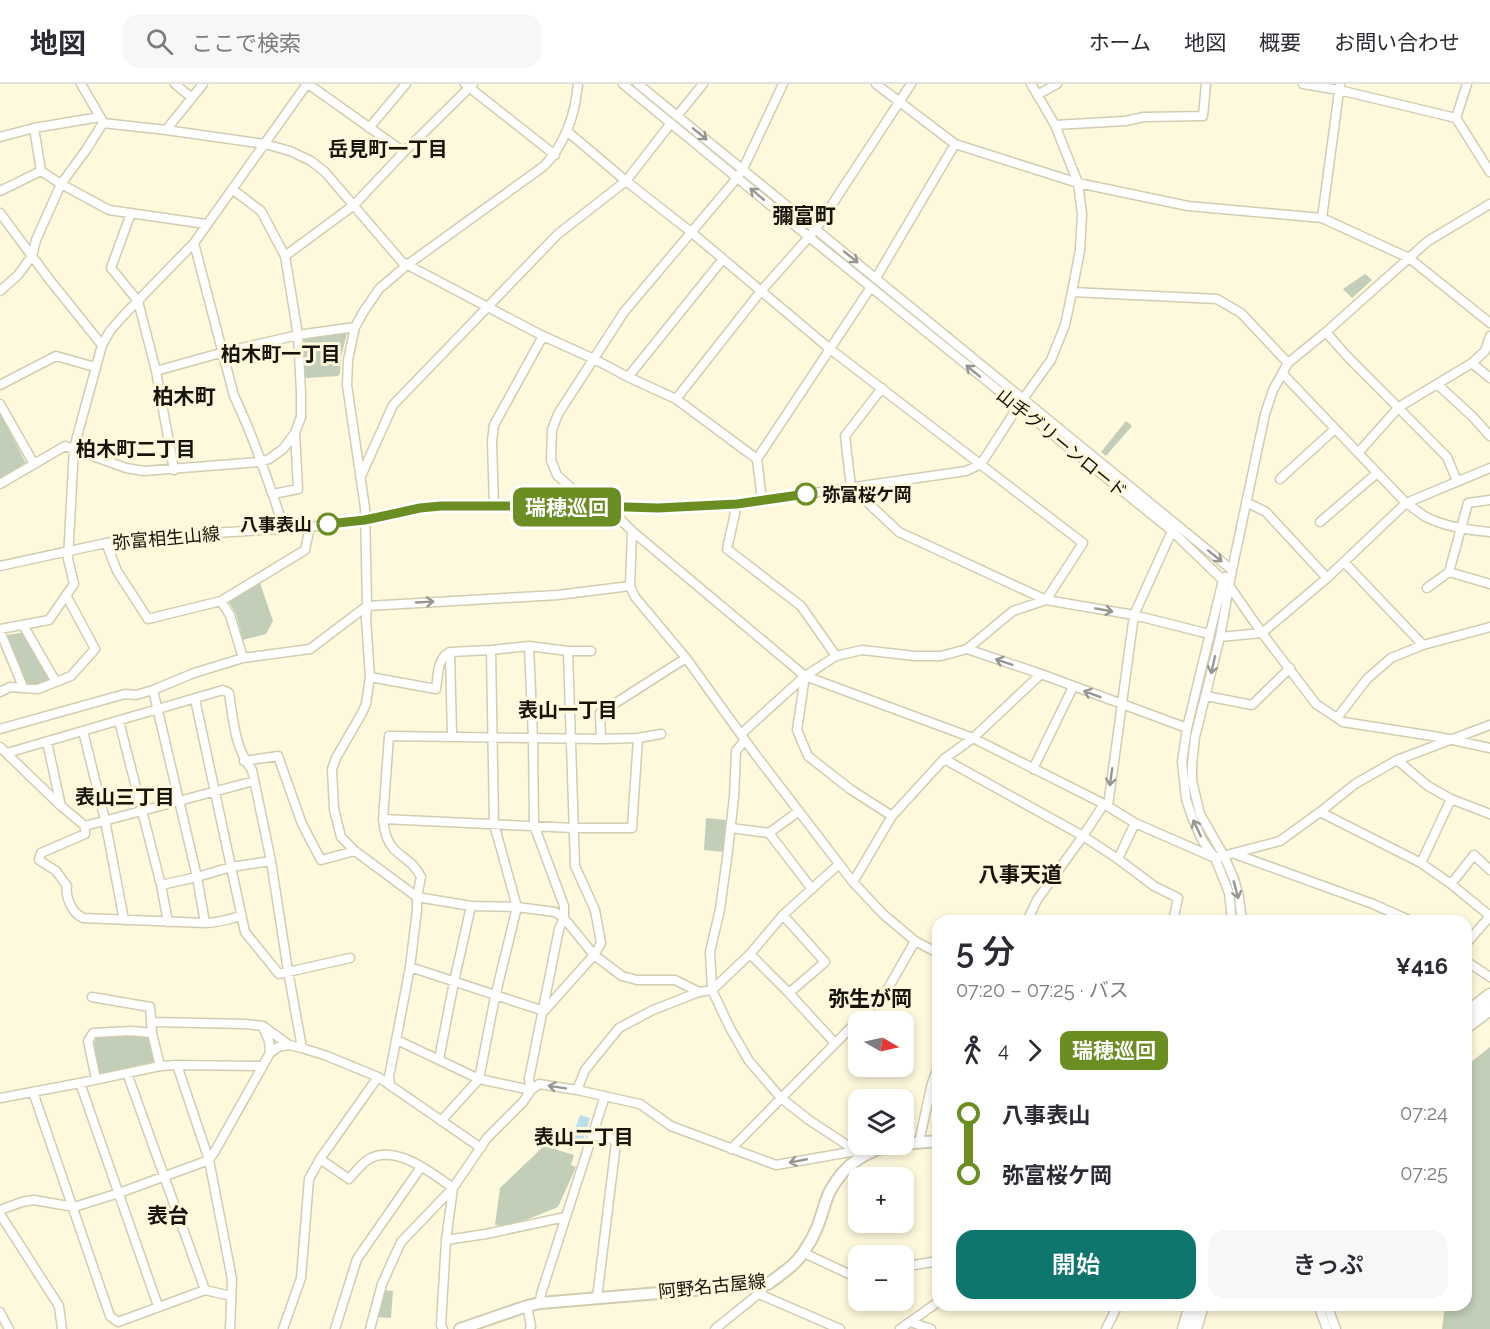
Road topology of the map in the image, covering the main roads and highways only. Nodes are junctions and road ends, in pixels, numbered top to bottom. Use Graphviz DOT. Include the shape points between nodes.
graph roads {
  1 [pos="1490,995"];
  2 [pos="1472,1009"];
  3 [pos="1490,1009"];
  4 [pos="1472,1022"];
  5 [pos="932,1141"];
  6 [pos="914,1142"];
  7 [pos="856,1155"];
  8 [pos="1189,1311"];
  9 [pos="1200,1311"];
  10 [pos="460,1329"];
  11 [pos="1184,1329"];
  12 [pos="1195,1329"];
  1 -- 2 [label="highway"];
  3 -- 4 [label="highway"];
  5 -- 6 [label="main road, 阿野名古屋線"];
  7 -- 10 [label="main road, 阿野名古屋線" via="830,1191 804,1253 768,1284 540,1303"];
  8 -- 11 [label="highway"];
  9 -- 12 [label="highway"];
}
